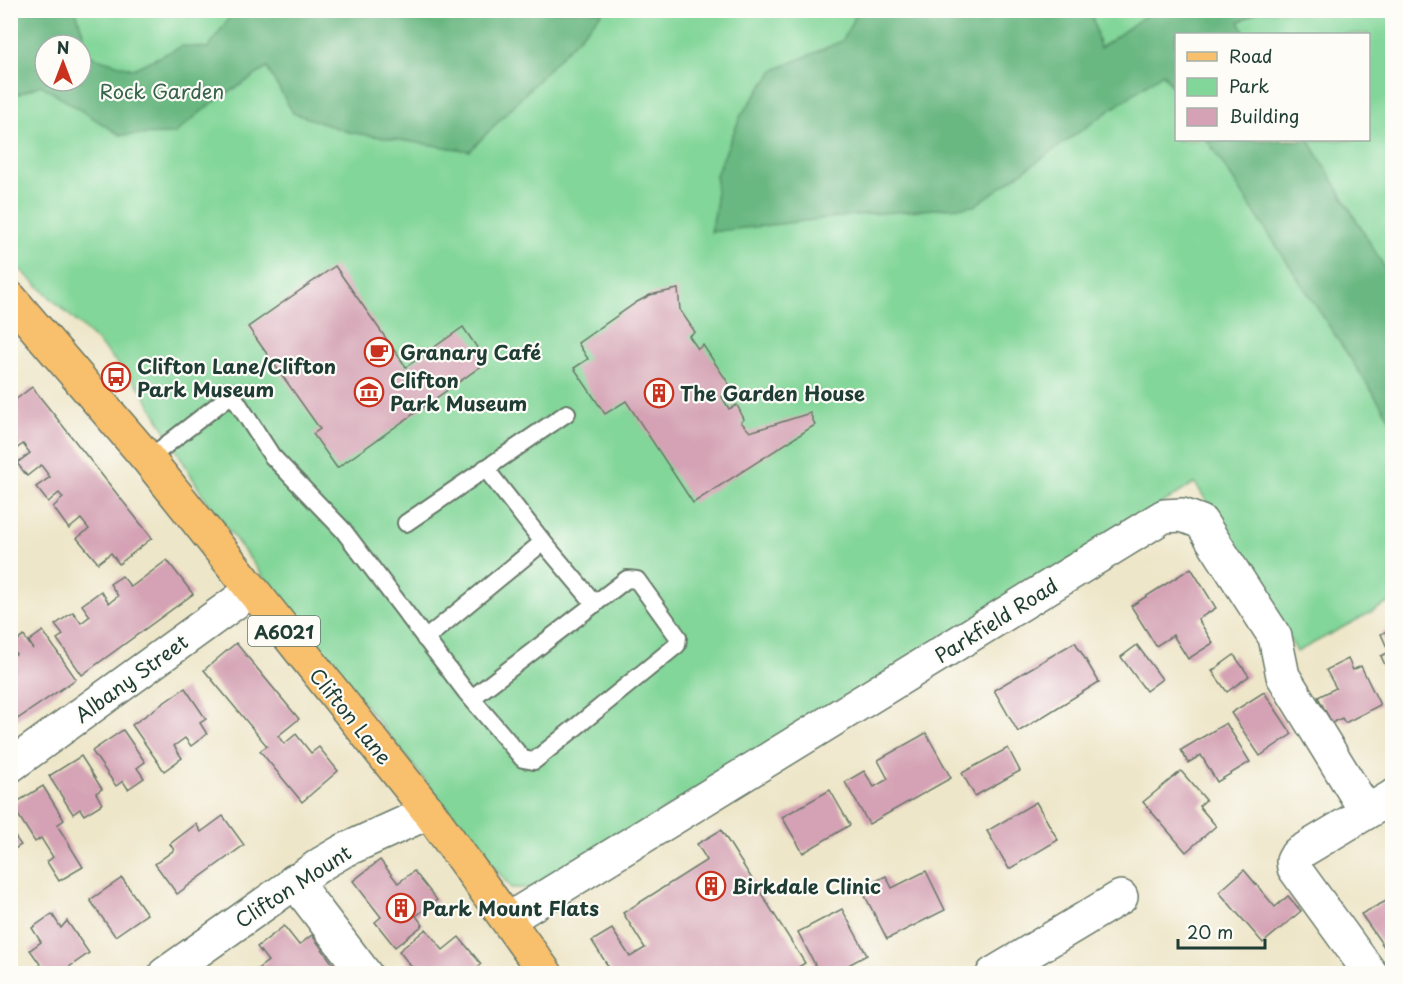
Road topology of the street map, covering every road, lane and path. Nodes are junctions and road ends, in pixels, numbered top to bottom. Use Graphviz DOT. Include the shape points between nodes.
graph roads {
  1 [pos="10,298"];
  2 [pos="567,413"];
  3 [pos="148,459"];
  4 [pos="485,468"];
  5 [pos="406,523"];
  6 [pos="543,542"];
  7 [pos="251,591"];
  8 [pos="595,604"];
  9 [pos="425,639"];
  10 [pos="472,698"];
  11 [pos="10,766"];
  12 [pos="1379,804"];
  13 [pos="429,812"];
  14 [pos="294,881"];
  15 [pos="1121,897"];
  16 [pos="509,919"];
  17 [pos="1365,972"];
  18 [pos="165,974"];
  19 [pos="365,974"];
  20 [pos="546,974"];
  21 [pos="993,974"];
  1 -- 3 [label="main road, Clifton Lane / A6021"];
  2 -- 4 [label="lane"];
  3 -- 7 [label="main road, Clifton Lane / A6021"];
  3 -- 9 [label="lane" via="232,394 272,456 343,530"];
  4 -- 5 [label="lane"];
  4 -- 6 [label="lane"];
  6 -- 8 [label="lane"];
  6 -- 9 [label="lane"];
  7 -- 11 [label="street, Albany Street"];
  7 -- 13 [label="main road, Clifton Lane / A6021"];
  8 -- 10 [label="lane"];
  8 -- 10 [label="lane" via="627,579 637,580 678,641 534,761 523,759"];
  9 -- 10 [label="lane"];
  12 -- 16 [label="street, Parkfield Road" via="1283,676 1275,637 1201,522 1182,515 1164,516"];
  12 -- 17 [label="street" via="1297,854 1293,861"];
  13 -- 14 [label="street, Clifton Mount" via="343,851"];
  13 -- 16 [label="main road, Clifton Lane / A6021"];
  14 -- 18 [label="street, Clifton Mount"];
  14 -- 19 [label="street"];
  15 -- 21 [label="street"];
  16 -- 20 [label="main road, Clifton Lane / A6021"];
}
